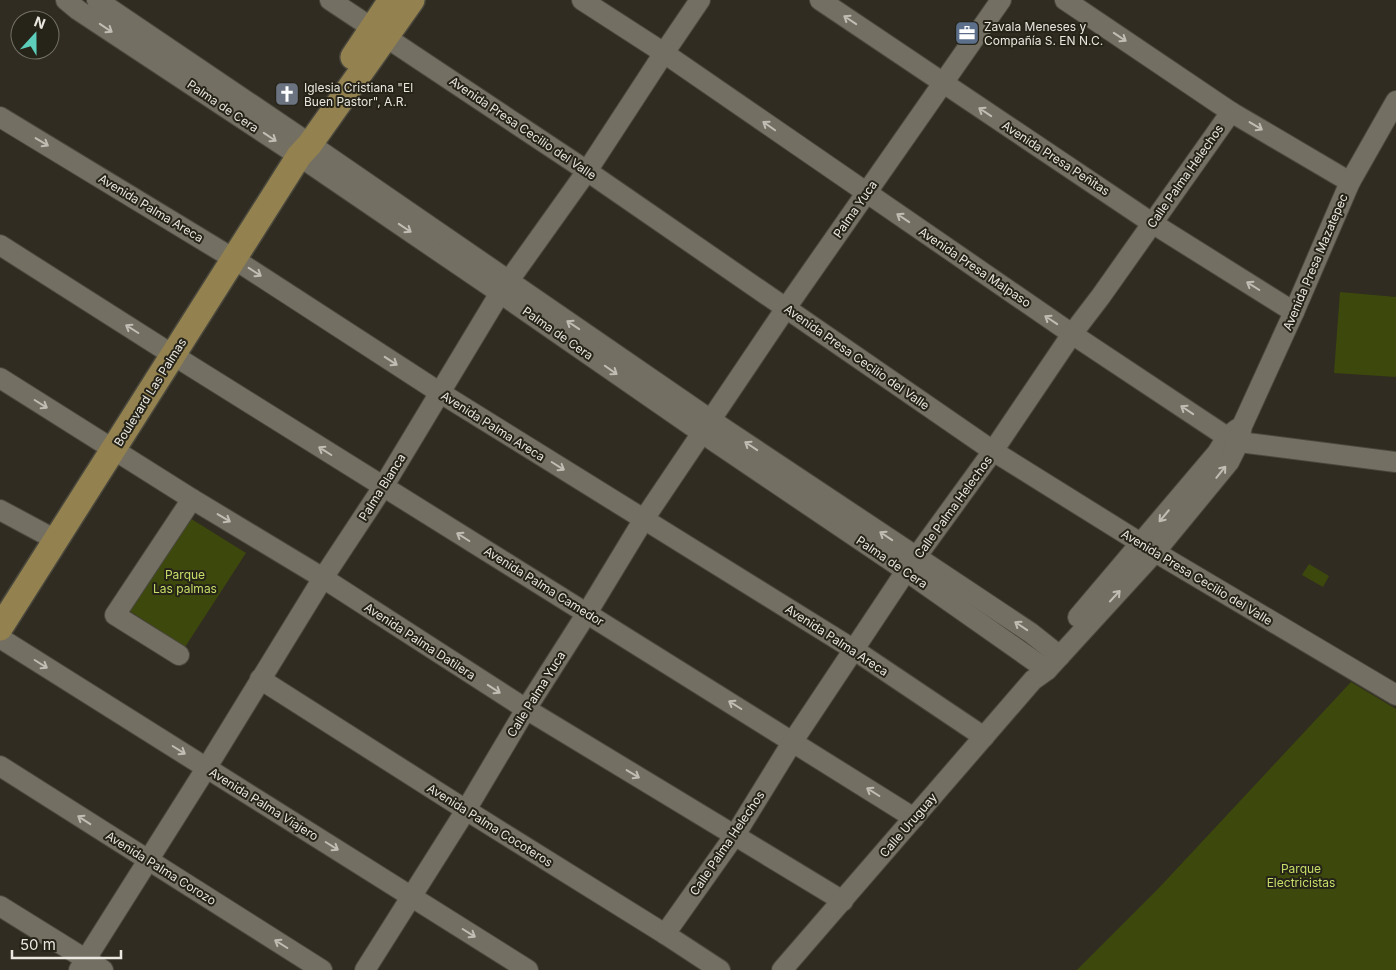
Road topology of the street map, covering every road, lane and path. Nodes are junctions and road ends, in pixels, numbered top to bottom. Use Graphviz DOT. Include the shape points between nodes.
graph roads {
  1 [pos="66,0"];
  2 [pos="97,0"];
  3 [pos="330,0"];
  4 [pos="391,0"];
  5 [pos="412,0"];
  6 [pos="582,0"];
  7 [pos="700,0"];
  8 [pos="820,0"];
  9 [pos="1001,0"];
  10 [pos="1065,0"];
  11 [pos="379,32"];
  12 [pos="664,53"];
  13 [pos="942,83"];
  14 [pos="1396,101"];
  15 [pos="1231,112"];
  16 [pos="0,116"];
  17 [pos="303,146"];
  18 [pos="587,171"];
  19 [pos="1350,182"];
  20 [pos="866,192"];
  21 [pos="1152,223"];
  22 [pos="0,245"];
  23 [pos="234,259"];
  24 [pos="505,287"];
  25 [pos="786,308"];
  26 [pos="1294,312"];
  27 [pos="1072,334"];
  28 [pos="173,355"];
  29 [pos="0,378"];
  30 [pos="439,392"];
  31 [pos="707,426"];
  32 [pos="1236,435"];
  33 [pos="114,449"];
  34 [pos="993,451"];
  35 [pos="1396,462"];
  36 [pos="383,487"];
  37 [pos="192,499"];
  38 [pos="0,510"];
  39 [pos="644,519"];
  40 [pos="56,540"];
  41 [pos="1148,548"];
  42 [pos="912,564"];
  43 [pos="323,578"];
  44 [pos="587,614"];
  45 [pos="0,628"];
  46 [pos="0,638"];
  47 [pos="853,649"];
  48 [pos="1055,651"];
  49 [pos="179,655"];
  50 [pos="1039,671"];
  51 [pos="260,678"];
  52 [pos="1396,695"];
  53 [pos="526,709"];
  54 [pos="984,737"];
  55 [pos="793,741"];
  56 [pos="0,766"];
  57 [pos="207,767"];
  58 [pos="466,810"];
  59 [pos="914,818"];
  60 [pos="735,835"];
  61 [pos="147,860"];
  62 [pos="411,896"];
  63 [pos="843,901"];
  64 [pos="0,906"];
  65 [pos="666,934"];
  66 [pos="82,965"];
  67 [pos="102,970"];
  68 [pos="322,970"];
  69 [pos="365,970"];
  70 [pos="528,970"];
  71 [pos="720,970"];
  72 [pos="782,970"];
  1 -- 17 [label="street, Palma de Cera, one-way"];
  2 -- 17 [label="street, Palma de Cera"];
  3 -- 11 [label="street, Avenida Presa Cecilio del Valle"];
  4 -- 11 [label="main road"];
  5 -- 11 [label="main road"];
  6 -- 12 [label="street, Avenida Presa Malpaso"];
  7 -- 12 [label="street, Palma Blanca"];
  13 -- 8 [label="street, Avenida Presa Peñitas, one-way"];
  9 -- 13 [label="street, Palma Yuca"];
  10 -- 15 [label="street, one-way"];
  11 -- 17 [label="main road, Boulevard Las Palmas"];
  11 -- 18 [label="street, Avenida Presa Cecilio del Valle"];
  12 -- 18 [label="street, Palma Blanca"];
  20 -- 12 [label="street, Avenida Presa Malpaso, one-way"];
  13 -- 20 [label="street, Palma Yuca"];
  21 -- 13 [label="street, Avenida Presa Peñitas, one-way"];
  14 -- 19 [label="street, Avenida Presa Mazatepec"];
  15 -- 19 [label="street, one-way"];
  15 -- 21 [label="street, Calle Palma Helechos"];
  16 -- 23 [label="street, Avenida Palma Areca, one-way"];
  17 -- 23 [label="main road, Boulevard Las Palmas"];
  17 -- 24 [label="street, Palma de Cera"];
  18 -- 24 [label="street, Palma Blanca"];
  18 -- 25 [label="street, Avenida Presa Cecilio del Valle"];
  19 -- 26 [label="street, Avenida Presa Mazatepec"];
  20 -- 25 [label="street, Palma Yuca"];
  27 -- 20 [label="street, Avenida Presa Malpaso, one-way"];
  26 -- 21 [label="street, Avenida Presa Peñitas, one-way"];
  21 -- 27 [label="street, Calle Palma Helechos"];
  28 -- 22 [label="street, Avenida Palma Camedor, one-way"];
  23 -- 28 [label="main road, Boulevard Las Palmas"];
  23 -- 30 [label="street, Avenida Palma Areca, one-way"];
  24 -- 30 [label="street, Palma Blanca"];
  24 -- 31 [label="street, Palma de Cera"];
  25 -- 31 [label="street, Palma Yuca"];
  25 -- 34 [label="street, Avenida Presa Cecilio del Valle"];
  26 -- 32 [label="street, Avenida Presa Mazatepec"];
  32 -- 27 [label="street, Avenida Presa Malpaso, one-way"];
  27 -- 34 [label="street, Calle Palma Helechos"];
  28 -- 33 [label="main road, Boulevard Las Palmas"];
  36 -- 28 [label="street, Avenida Palma Camedor, one-way"];
  29 -- 33 [label="street, Avenida Palma Datilera, one-way"];
  30 -- 36 [label="street, Palma Blanca"];
  30 -- 39 [label="street, Avenida Palma Areca, one-way"];
  31 -- 39 [label="street, Calle Palma Yuca"];
  31 -- 42 [label="street, Palma de Cera"];
  32 -- 35 [label="street, Avenida Presa Malpaso"];
  32 -- 41 [label="street, Avenida Presa Mazatepec" via="1216,454"];
  33 -- 37 [label="street, Avenida Palma Datilera"];
  33 -- 40 [label="main road, Boulevard Las Palmas"];
  34 -- 41 [label="street, Avenida Presa Cecilio del Valle"];
  34 -- 42 [label="street, Calle Palma Helechos"];
  36 -- 43 [label="street, Palma Blanca"];
  44 -- 36 [label="street, Avenida Palma Camedor, one-way"];
  37 -- 43 [label="street, Avenida Palma Datilera, one-way"];
  37 -- 49 [label="street" via="115,615"];
  38 -- 40 [label="street"];
  39 -- 44 [label="street, Calle Palma Yuca"];
  39 -- 47 [label="street, Avenida Palma Areca"];
  40 -- 45 [label="main road, Boulevard Las Palmas"];
  41 -- 48 [label="street, Avenida Presa Mazatepec"];
  41 -- 52 [label="street, Avenida Presa Cecilio del Valle"];
  42 -- 47 [label="street, Calle Palma Helechos"];
  48 -- 42 [label="street, Palma de Cera, one-way"];
  42 -- 50 [label="street, Palma de Cera"];
  43 -- 51 [label="street, Palma Blanca"];
  43 -- 53 [label="street, Avenida Palma Datilera, one-way"];
  44 -- 53 [label="street, Calle Palma Yuca"];
  55 -- 44 [label="street, Avenida Palma Camedor, one-way"];
  46 -- 57 [label="street, Avenida Palma Viajero, one-way"];
  47 -- 54 [label="street, Avenida Palma Areca"];
  47 -- 55 [label="street, Calle Palma Helechos"];
  48 -- 50 [label="street, Avenida Presa Mazatepec"];
  50 -- 54 [label="street, Calle Uruguay"];
  51 -- 57 [label="street, Palma Blanca"];
  51 -- 58 [label="street, Avenida Palma Cocoteros"];
  53 -- 58 [label="street, Calle Palma Yuca"];
  53 -- 60 [label="street, Avenida Palma Datilera, one-way"];
  54 -- 59 [label="street, Calle Uruguay"];
  59 -- 55 [label="street, Avenida Palma Camedor, one-way"];
  55 -- 60 [label="street, Calle Palma Helechos"];
  61 -- 56 [label="street, Avenida Palma Corozo, one-way"];
  57 -- 61 [label="street, Palma Blanca"];
  57 -- 62 [label="street, Avenida Palma Viajero, one-way"];
  58 -- 62 [label="street, Calle Palma Yuca"];
  58 -- 65 [label="street, Avenida Palma Cocoteros"];
  59 -- 63 [label="street, Calle Uruguay"];
  60 -- 63 [label="street, Avenida Palma Datilera"];
  60 -- 65 [label="street, Calle Palma Helechos"];
  61 -- 66 [label="street, Palma Blanca"];
  68 -- 61 [label="street, Avenida Palma Corozo, one-way"];
  62 -- 69 [label="street, Calle Palma Yuca"];
  62 -- 70 [label="street, Avenida Palma Viajero, one-way"];
  63 -- 72 [label="street, Calle Uruguay"];
  64 -- 66 [label="street"];
  65 -- 71 [label="street, Avenida Palma Cocoteros"];
  66 -- 67 [label="street"];
}
